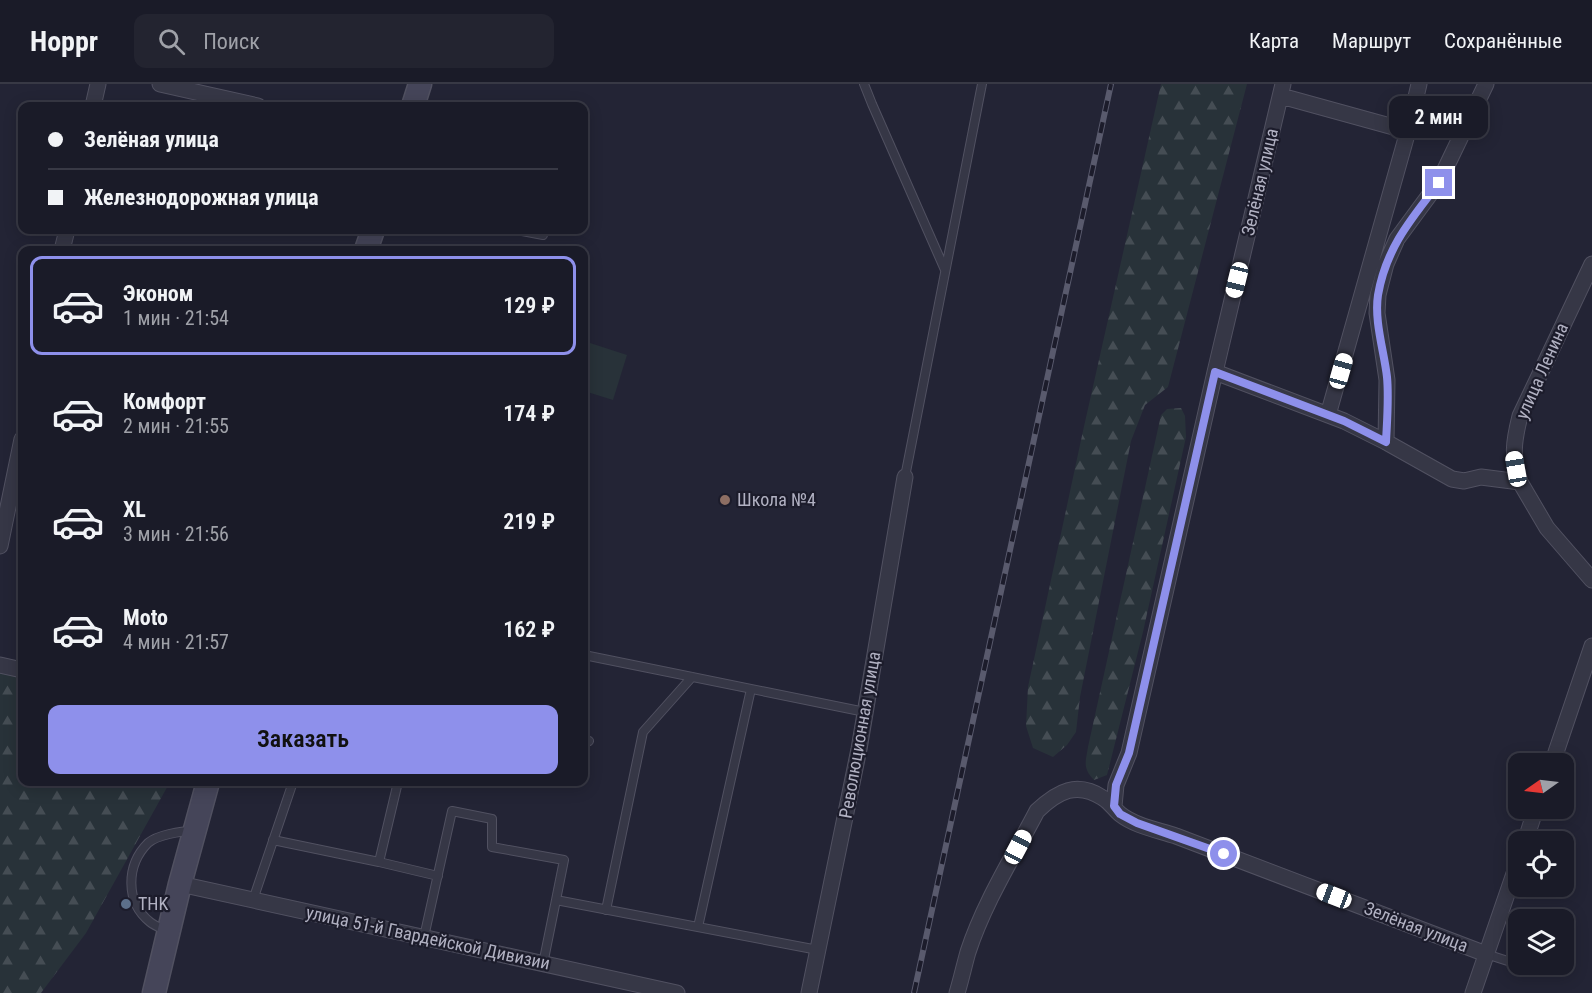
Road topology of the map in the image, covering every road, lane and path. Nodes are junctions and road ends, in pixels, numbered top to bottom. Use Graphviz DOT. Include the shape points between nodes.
graph roads {
  1 [pos="98,84"];
  2 [pos="160,84"];
  3 [pos="420,84"];
  4 [pos="864,84"];
  5 [pos="982,84"];
  6 [pos="1419,84"];
  7 [pos="1486,84"];
  8 [pos="1282,90"];
  9 [pos="94,102"];
  10 [pos="240,102"];
  11 [pos="414,102"];
  12 [pos="1408,131"];
  13 [pos="538,234"];
  14 [pos="543,235"];
  15 [pos="1592,264"];
  16 [pos="945,272"];
  17 [pos="1215,372"];
  18 [pos="1328,415"];
  19 [pos="1386,442"];
  20 [pos="18,458"];
  21 [pos="905,477"];
  22 [pos="1520,483"];
  23 [pos="0,546"];
  24 [pos="1592,580"];
  25 [pos="1592,646"];
  26 [pos="588,656"];
  27 [pos="0,665"];
  28 [pos="18,669"];
  29 [pos="692,677"];
  30 [pos="751,689"];
  31 [pos="865,712"];
  32 [pos="1556,753"];
  33 [pos="207,786"];
  34 [pos="292,786"];
  35 [pos="398,786"];
  36 [pos="1114,806"];
  37 [pos="195,831"];
  38 [pos="273,840"];
  39 [pos="379,862"];
  40 [pos="438,876"];
  41 [pos="180,884"];
  42 [pos="1508,891"];
  43 [pos="253,900"];
  44 [pos="556,900"];
  45 [pos="606,910"];
  46 [pos="698,927"];
  47 [pos="168,932"];
  48 [pos="424,937"];
  49 [pos="818,950"];
  50 [pos="1486,954"];
  51 [pos="1508,961"];
  52 [pos="543,964"];
  53 [pos="154,993"];
  54 [pos="676,993"];
  55 [pos="809,993"];
  56 [pos="957,993"];
  57 [pos="1473,993"];
  1 -- 9 [label="street"];
  2 -- 10 [label="street"];
  3 -- 11 [label="main road"];
  4 -- 16 [label="lane"];
  5 -- 16 [label="lane"];
  6 -- 12 [label="street"];
  7 -- 19 [label="street" via="1439,183 1397,240 1386,264 1377,313 1387,380"];
  8 -- 12 [label="street"];
  8 -- 17 [label="street, Зелёная улица"];
  12 -- 18 [label="street"];
  13 -- 14 [label="lane"];
  15 -- 22 [label="street, улица Ленина" via="1520,416 1513,453"];
  16 -- 21 [label="lane"];
  17 -- 18 [label="street"];
  17 -- 36 [label="street, Зелёная улица"];
  18 -- 19 [label="street"];
  19 -- 22 [label="street" via="1452,479 1464,482 1481,477"];
  20 -- 23 [label="street"];
  21 -- 31 [label="street, Революционная улица"];
  22 -- 24 [label="street, улица Ленина" via="1547,528"];
  25 -- 32 [label="street"];
  26 -- 29 [label="lane"];
  27 -- 28 [label="street"];
  29 -- 30 [label="lane"];
  29 -- 45 [label="lane" via="643,732"];
  30 -- 31 [label="lane"];
  30 -- 46 [label="lane"];
  31 -- 49 [label="street, Революционная улица"];
  33 -- 37 [label="main road"];
  34 -- 38 [label="lane"];
  35 -- 39 [label="lane"];
  36 -- 50 [label="street, Зелёная улица" via="1137,823"];
  36 -- 56 [label="street, Зелёная улица" via="1080,788 1069,790 1037,811 985,911"];
  37 -- 41 [label="main road"];
  37 -- 47 [label="lane" via="177,831 150,842 134,862 130,884 135,905 149,921"];
  38 -- 39 [label="lane"];
  38 -- 43 [label="lane"];
  39 -- 40 [label="lane"];
  40 -- 44 [label="lane" via="452,811 492,819 492,847 564,860"];
  40 -- 48 [label="lane"];
  41 -- 43 [label="street, улица 51-й Гвардейской Дивизии"];
  41 -- 47 [label="main road"];
  42 -- 50 [label="street"];
  43 -- 48 [label="street, улица 51-й Гвардейской Дивизии"];
  44 -- 45 [label="lane"];
  44 -- 52 [label="lane"];
  45 -- 46 [label="lane"];
  46 -- 49 [label="lane"];
  47 -- 53 [label="main road"];
  48 -- 52 [label="street, улица 51-й Гвардейской Дивизии"];
  49 -- 55 [label="street, Революционная улица"];
  50 -- 51 [label="lane"];
  50 -- 57 [label="street"];
  52 -- 54 [label="street, улица 51-й Гвардейской Дивизии"];
}
